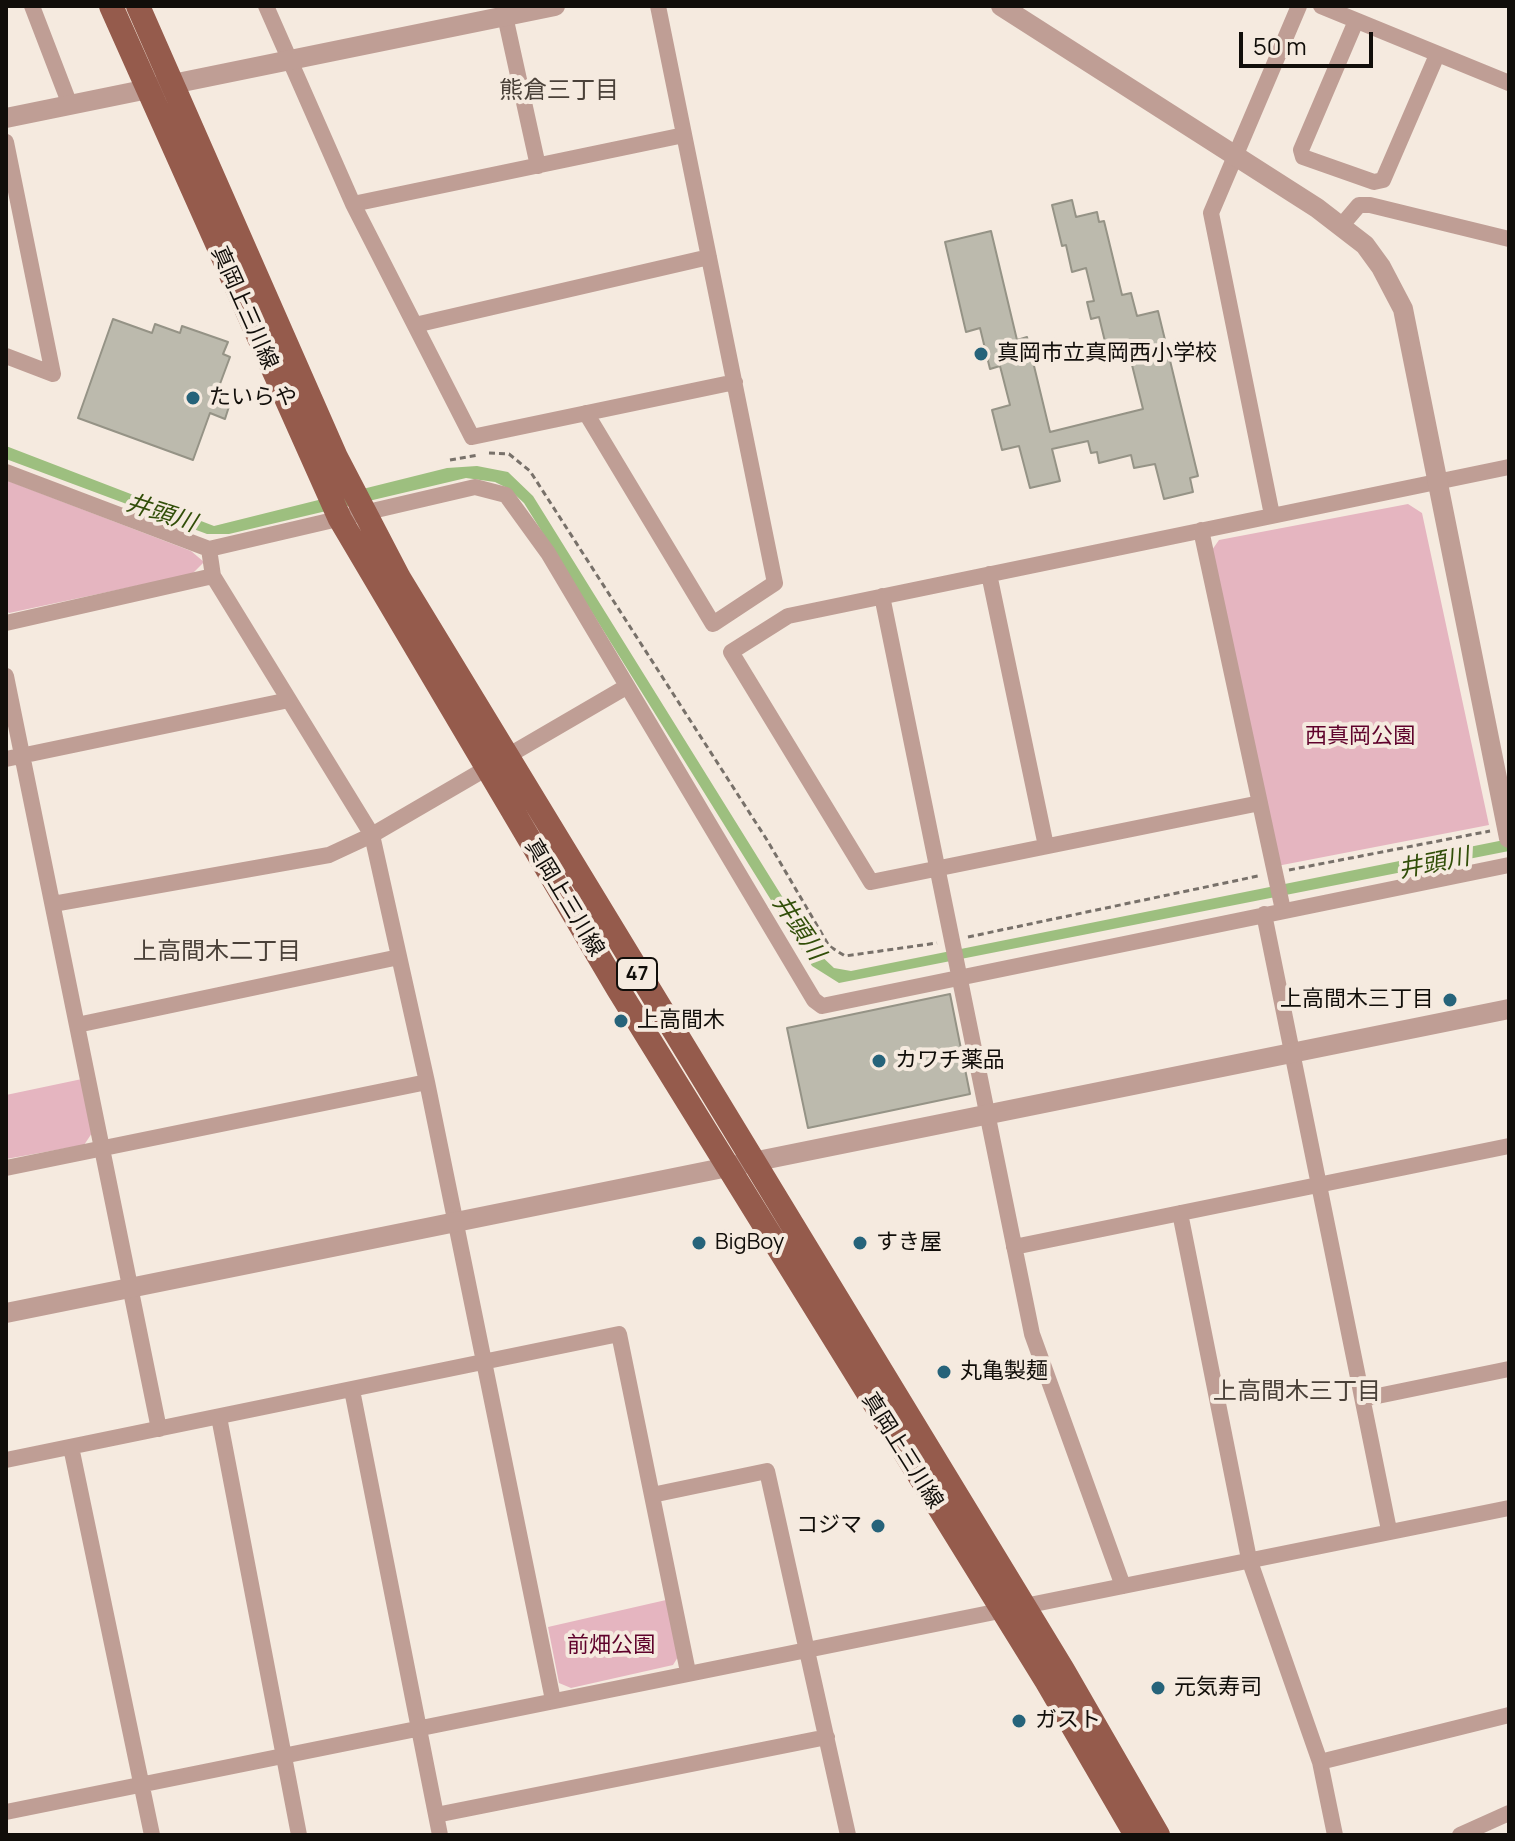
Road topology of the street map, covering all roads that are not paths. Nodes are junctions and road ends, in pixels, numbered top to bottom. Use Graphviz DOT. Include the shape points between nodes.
graph roads {
  1 [pos="32,6"];
  2 [pos="111,6"];
  3 [pos="138,6"];
  4 [pos="266,6"];
  5 [pos="555,6"];
  6 [pos="658,6"];
  7 [pos="1001,6"];
  8 [pos="1299,6"];
  9 [pos="1321,6"];
  10 [pos="505,16"];
  11 [pos="1356,21"];
  12 [pos="1437,55"];
  13 [pos="290,62"];
  14 [pos="1509,83"];
  15 [pos="172,84"];
  16 [pos="147,89"];
  17 [pos="70,105"];
  18 [pos="6,118"];
  19 [pos="684,135"];
  20 [pos="6,142"];
  21 [pos="1235,155"];
  22 [pos="538,166"];
  23 [pos="353,204"];
  24 [pos="1342,225"];
  25 [pos="1509,239"];
  26 [pos="709,257"];
  27 [pos="415,325"];
  28 [pos="6,356"];
  29 [pos="735,382"];
  30 [pos="586,413"];
  31 [pos="1509,467"];
  32 [pos="6,472"];
  33 [pos="1438,480"];
  34 [pos="365,514"];
  35 [pos="1272,515"];
  36 [pos="340,519"];
  37 [pos="1201,530"];
  38 [pos="209,549"];
  39 [pos="989,574"];
  40 [pos="213,576"];
  41 [pos="882,596"];
  42 [pos="6,623"];
  43 [pos="6,676"];
  44 [pos="626,687"];
  45 [pos="289,700"];
  46 [pos="14,757"];
  47 [pos="1501,759"];
  48 [pos="497,764"];
  49 [pos="1260,803"];
  50 [pos="1508,833"];
  51 [pos="372,835"];
  52 [pos="1046,846"];
  53 [pos="1509,865"];
  54 [pos="936,869"];
  55 [pos="53,904"];
  56 [pos="1283,910"];
  57 [pos="1264,914"];
  58 [pos="399,957"];
  59 [pos="958,977"];
  60 [pos="1509,1009"];
  61 [pos="77,1025"];
  62 [pos="1295,1053"];
  63 [pos="427,1082"];
  64 [pos="986,1116"];
  65 [pos="1509,1146"];
  66 [pos="102,1149"];
  67 [pos="752,1163"];
  68 [pos="6,1168"];
  69 [pos="727,1168"];
  70 [pos="1319,1183"];
  71 [pos="1180,1213"];
  72 [pos="456,1221"];
  73 [pos="1014,1247"];
  74 [pos="131,1288"];
  75 [pos="6,1313"];
  76 [pos="485,1363"];
  77 [pos="1509,1369"];
  78 [pos="352,1390"];
  79 [pos="1363,1399"];
  80 [pos="219,1417"];
  81 [pos="159,1429"];
  82 [pos="71,1447"];
  83 [pos="6,1460"];
  84 [pos="652,1495"];
  85 [pos="1509,1508"];
  86 [pos="1389,1530"];
  87 [pos="1249,1559"];
  88 [pos="1123,1586"];
  89 [pos="1011,1608"];
  90 [pos="808,1649"];
  91 [pos="688,1672"];
  92 [pos="553,1700"];
  93 [pos="1509,1715"];
  94 [pos="419,1727"];
  95 [pos="827,1737"];
  96 [pos="284,1755"];
  97 [pos="1320,1762"];
  98 [pos="141,1785"];
  99 [pos="6,1812"];
  100 [pos="1509,1813"];
  101 [pos="436,1815"];
  102 [pos="152,1835"];
  103 [pos="299,1835"];
  104 [pos="440,1835"];
  105 [pos="848,1835"];
  106 [pos="1136,1835"];
  107 [pos="1158,1835"];
  108 [pos="1335,1835"];
  109 [pos="1460,1835"];
  1 -- 17 [label="street"];
  2 -- 16 [label="main road, 真岡上三川線 / 47"];
  3 -- 15 [label="main road, 真岡上三川線 / 47"];
  4 -- 13 [label="street"];
  5 -- 10 [label="street"];
  6 -- 19 [label="street"];
  7 -- 21 [label="street"];
  8 -- 21 [label="street"];
  9 -- 11 [label="street"];
  10 -- 13 [label="street"];
  10 -- 22 [label="street"];
  11 -- 12 [label="street"];
  11 -- 12 [label="street" via="1301,150 1303,157 1374,182 1383,180"];
  12 -- 14 [label="street"];
  13 -- 15 [label="street"];
  13 -- 23 [label="street"];
  15 -- 16 [label="street"];
  15 -- 34 [label="main road, 真岡上三川線 / 47"];
  16 -- 17 [label="street"];
  16 -- 36 [label="main road, 真岡上三川線 / 47"];
  17 -- 18 [label="street"];
  19 -- 22 [label="street"];
  19 -- 26 [label="street"];
  20 -- 28 [label="street" via="53,374"];
  21 -- 24 [label="street"];
  21 -- 35 [label="street" via="1211,213"];
  22 -- 23 [label="street"];
  23 -- 27 [label="street"];
  24 -- 25 [label="street" via="1359,205 1370,205"];
  24 -- 33 [label="street" via="1373,256 1403,309"];
  26 -- 27 [label="street"];
  26 -- 29 [label="street"];
  27 -- 30 [label="street" via="472,437"];
  29 -- 30 [label="street"];
  29 -- 30 [label="street" via="775,583 713,624"];
  31 -- 33 [label="street"];
  32 -- 38 [label="street"];
  33 -- 35 [label="street"];
  33 -- 47 [label="street"];
  34 -- 36 [label="street"];
  34 -- 44 [label="street" via="475,487 506,495 548,553"];
  34 -- 48 [label="main road, 真岡上三川線 / 47"];
  35 -- 37 [label="street"];
  36 -- 38 [label="street"];
  36 -- 48 [label="main road, 真岡上三川線 / 47"];
  37 -- 39 [label="street"];
  37 -- 49 [label="street"];
  38 -- 40 [label="street"];
  39 -- 41 [label="street"];
  39 -- 52 [label="street"];
  40 -- 42 [label="street"];
  40 -- 45 [label="street"];
  41 -- 54 [label="street"];
  41 -- 54 [label="street" via="788,616 731,652 871,882"];
  43 -- 46 [label="street"];
  44 -- 48 [label="street"];
  44 -- 59 [label="street" via="814,1000 822,1006"];
  45 -- 46 [label="street"];
  45 -- 51 [label="street"];
  46 -- 55 [label="street"];
  47 -- 50 [label="street"];
  48 -- 51 [label="street"];
  48 -- 67 [label="main road, 真岡上三川線 / 47"];
  48 -- 69 [label="main road, 真岡上三川線 / 47"];
  49 -- 52 [label="street"];
  49 -- 56 [label="street"];
  51 -- 55 [label="street" via="329,855"];
  51 -- 58 [label="street"];
  52 -- 54 [label="street"];
  53 -- 56 [label="street"];
  54 -- 59 [label="street"];
  55 -- 61 [label="street"];
  56 -- 57 [label="street"];
  57 -- 59 [label="street"];
  57 -- 62 [label="street"];
  58 -- 61 [label="street"];
  58 -- 63 [label="street"];
  59 -- 64 [label="street"];
  60 -- 62 [label="street"];
  61 -- 66 [label="street"];
  62 -- 64 [label="street"];
  62 -- 70 [label="street"];
  63 -- 66 [label="street"];
  63 -- 72 [label="street"];
  64 -- 67 [label="street"];
  64 -- 73 [label="street"];
  65 -- 70 [label="street"];
  66 -- 68 [label="street"];
  66 -- 74 [label="street"];
  67 -- 69 [label="street"];
  67 -- 89 [label="main road, 真岡上三川線 / 47"];
  69 -- 72 [label="street"];
  69 -- 89 [label="main road, 真岡上三川線 / 47"];
  70 -- 71 [label="street"];
  70 -- 79 [label="street"];
  71 -- 73 [label="street"];
  71 -- 87 [label="street"];
  72 -- 74 [label="street"];
  72 -- 76 [label="street"];
  73 -- 88 [label="street" via="1032,1334"];
  74 -- 75 [label="street"];
  74 -- 81 [label="street"];
  76 -- 78 [label="street"];
  76 -- 84 [label="street" via="619,1334"];
  76 -- 92 [label="street"];
  77 -- 79 [label="street"];
  78 -- 80 [label="street"];
  78 -- 94 [label="street"];
  79 -- 86 [label="street"];
  80 -- 81 [label="street"];
  80 -- 96 [label="street"];
  81 -- 82 [label="street"];
  82 -- 83 [label="street"];
  82 -- 98 [label="street"];
  84 -- 90 [label="street" via="767,1471"];
  84 -- 91 [label="street"];
  85 -- 86 [label="street"];
  86 -- 87 [label="street"];
  87 -- 88 [label="street"];
  87 -- 97 [label="street"];
  88 -- 89 [label="street"];
  89 -- 90 [label="street"];
  89 -- 106 [label="main road, 真岡上三川線 / 47"];
  89 -- 107 [label="main road, 真岡上三川線 / 47" via="1063,1670"];
  90 -- 91 [label="street"];
  90 -- 95 [label="street"];
  91 -- 92 [label="street"];
  92 -- 94 [label="street"];
  93 -- 97 [label="street"];
  94 -- 96 [label="street"];
  94 -- 101 [label="street"];
  95 -- 101 [label="street"];
  95 -- 105 [label="street"];
  96 -- 98 [label="street"];
  96 -- 103 [label="street"];
  97 -- 108 [label="street"];
  98 -- 99 [label="street"];
  98 -- 102 [label="street"];
  100 -- 109 [label="street"];
  101 -- 104 [label="street"];
}
